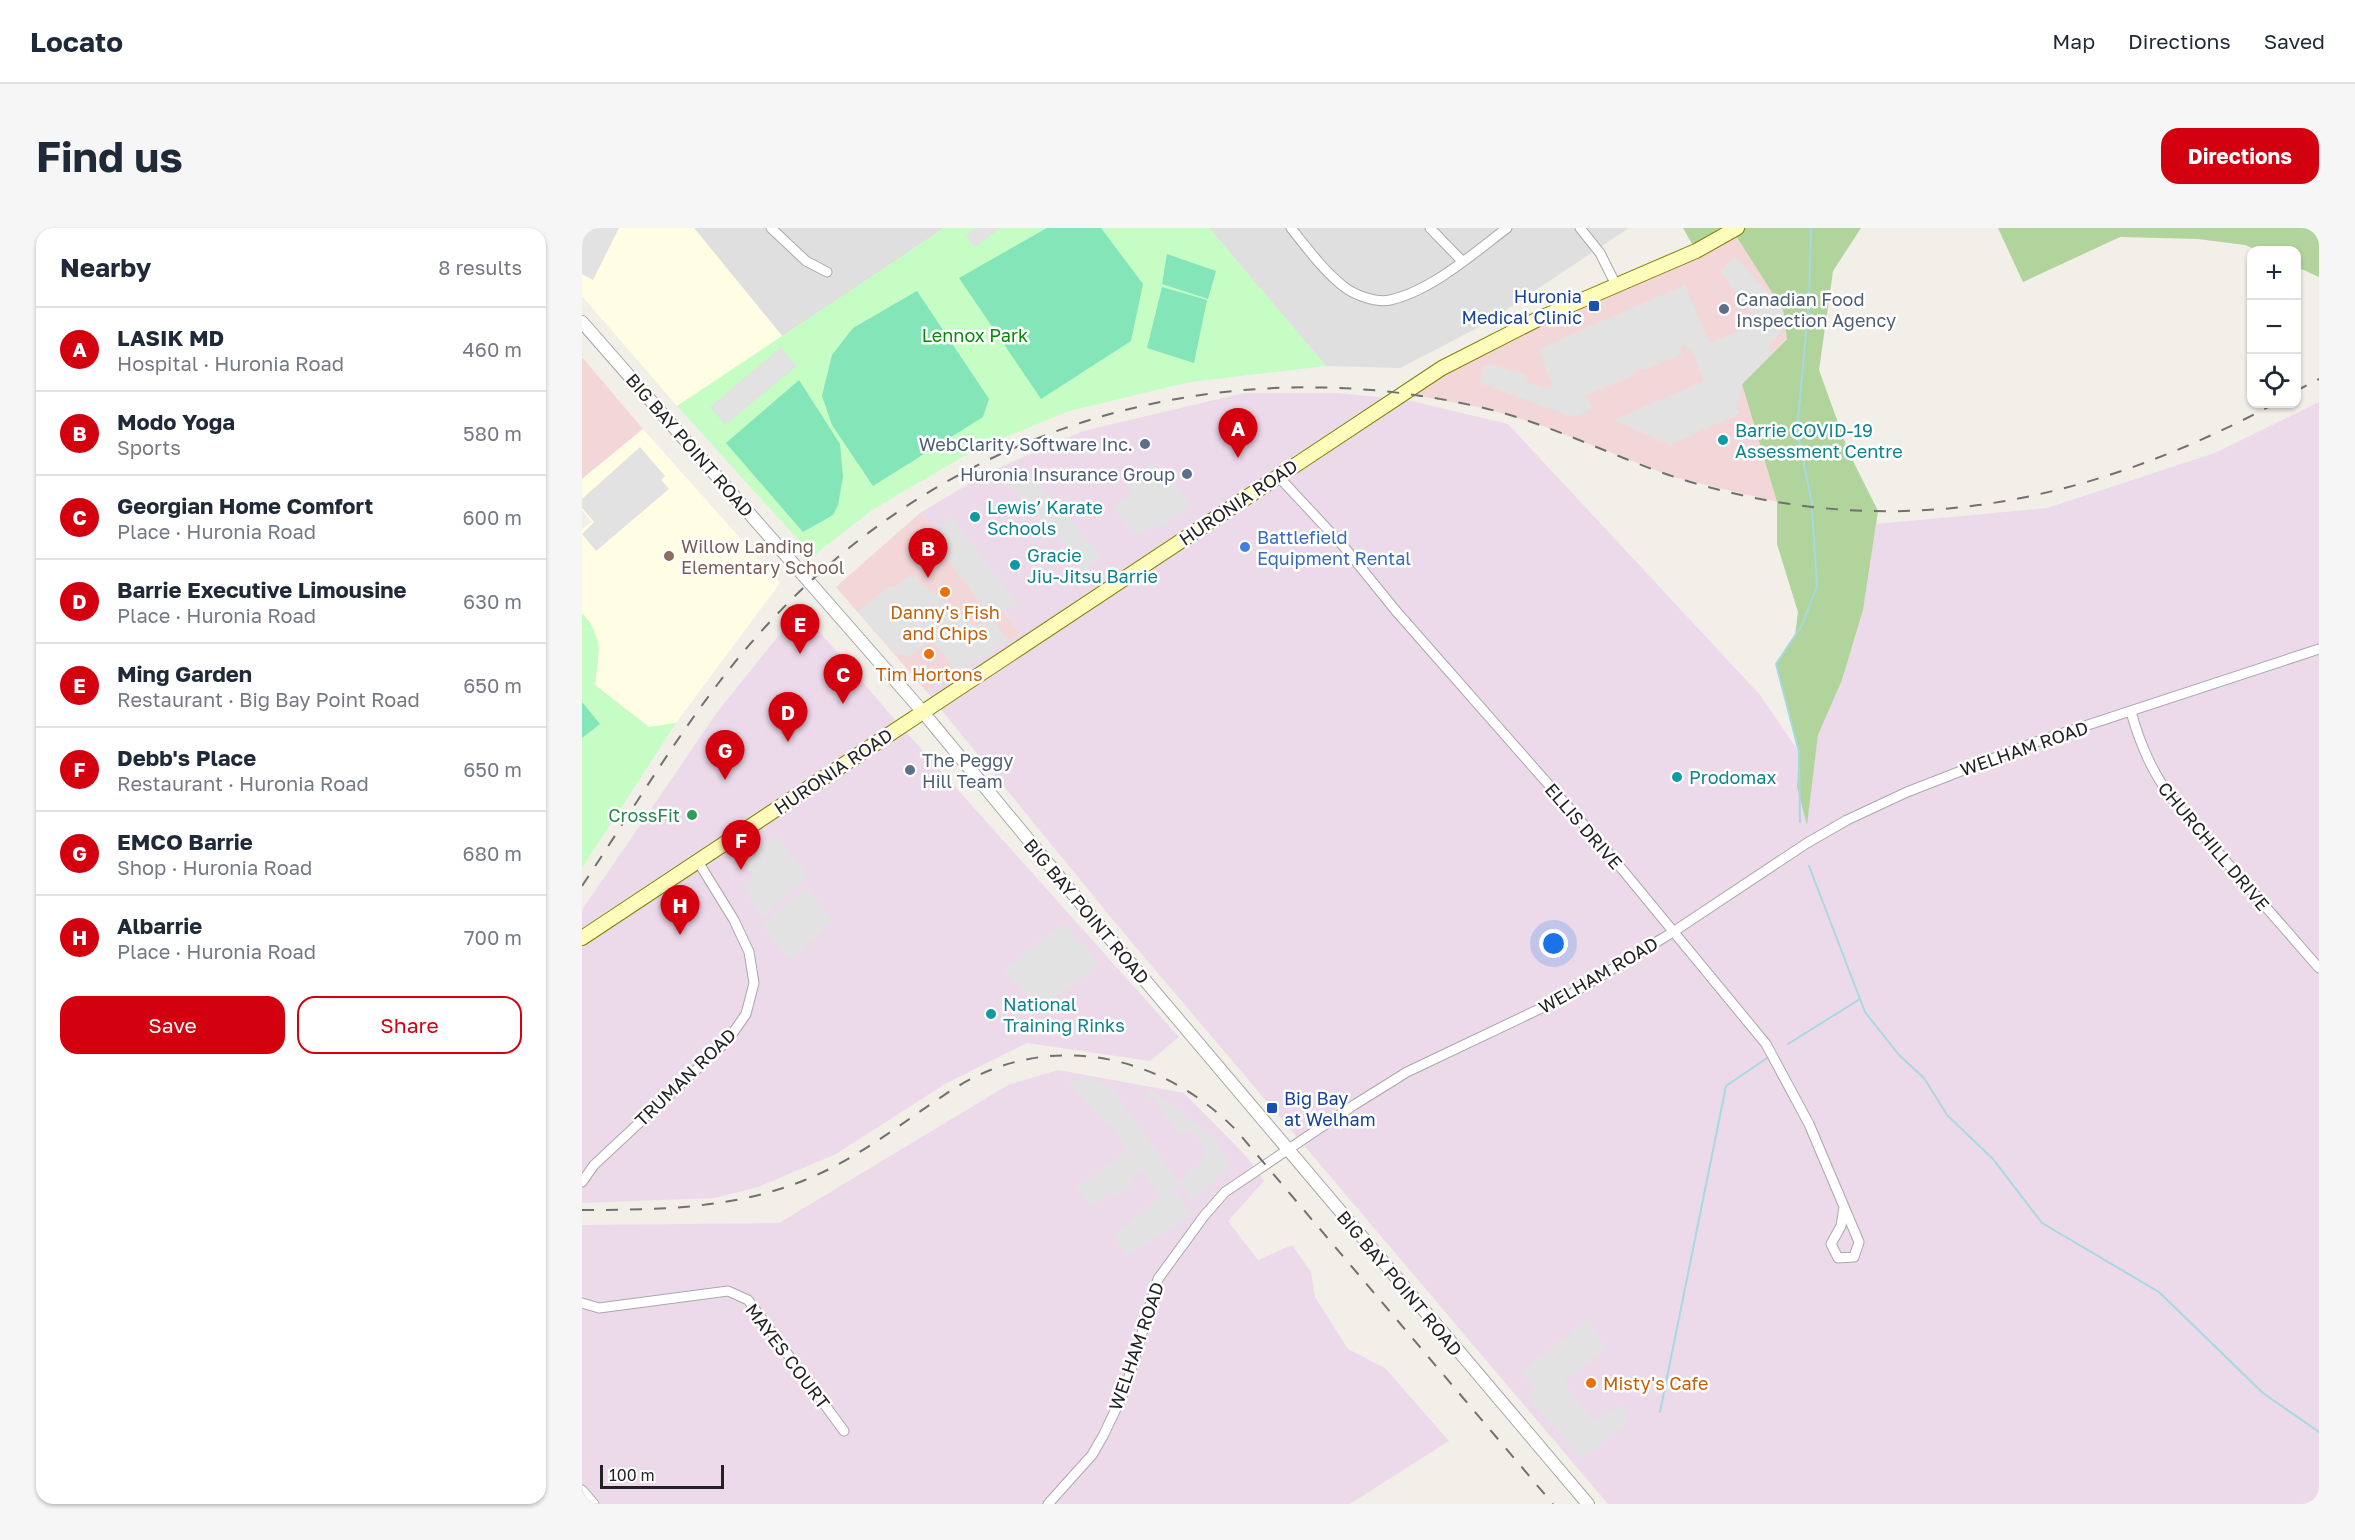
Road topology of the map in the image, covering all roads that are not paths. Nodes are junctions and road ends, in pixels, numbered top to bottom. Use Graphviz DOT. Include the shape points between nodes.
graph roads {
  1 [pos="771,228"];
  2 [pos="1291,228"];
  3 [pos="1431,228"];
  4 [pos="1507,228"];
  5 [pos="1580,228"];
  6 [pos="1737,228"];
  7 [pos="1462,261"];
  8 [pos="827,272"];
  9 [pos="1616,285"];
  10 [pos="582,322"];
  11 [pos="1277,476"];
  12 [pos="2319,649"];
  13 [pos="922,711"];
  14 [pos="2131,712"];
  15 [pos="698,860"];
  16 [pos="1673,932"];
  17 [pos="582,938"];
  18 [pos="2319,968"];
  19 [pos="1288,1151"];
  20 [pos="582,1182"];
  21 [pos="1844,1207"];
  22 [pos="582,1303"];
  23 [pos="844,1431"];
  24 [pos="582,1490"];
  25 [pos="594,1504"];
  26 [pos="1048,1504"];
  27 [pos="1588,1504"];
  1 -- 8 [label="street" via="806,261"];
  2 -- 7 [label="street" via="1344,288 1366,298 1389,301 1431,282"];
  3 -- 7 [label="street"];
  4 -- 7 [label="street"];
  5 -- 9 [label="street" via="1600,253"];
  6 -- 9 [label="main road, HURONIA ROAD" via="1696,251"];
  9 -- 11 [label="main road, HURONIA ROAD" via="1442,368"];
  10 -- 13 [label="street, BIG BAY POINT ROAD"];
  11 -- 13 [label="main road, HURONIA ROAD"];
  11 -- 16 [label="street, ELLIS DRIVE" via="1345,548"];
  12 -- 14 [label="street, WELHAM ROAD"];
  13 -- 15 [label="main road, HURONIA ROAD"];
  13 -- 19 [label="street, BIG BAY POINT ROAD"];
  14 -- 16 [label="street, WELHAM ROAD" via="1934,779 1846,820"];
  14 -- 18 [label="street, CHURCHILL DRIVE" via="2149,765 2170,796"];
  15 -- 17 [label="main road, HURONIA ROAD"];
  15 -- 20 [label="street, TRUMAN ROAD" via="749,952 754,983 746,1014 728,1040 594,1164"];
  16 -- 19 [label="street, WELHAM ROAD" via="1571,994 1407,1072"];
  16 -- 21 [label="street, ELLIS DRIVE" via="1766,1044 1809,1124"];
  19 -- 26 [label="street, WELHAM ROAD" via="1225,1192 1158,1279 1125,1390 1103,1436 1092,1455"];
  19 -- 27 [label="street, BIG BAY POINT ROAD"];
  21 -- 21 [label="street, ELLIS DRIVE" via="1841,1226 1831,1244 1838,1258 1854,1257 1859,1242"];
  22 -- 23 [label="street, MAYES COURT" via="599,1308 728,1291 748,1300"];
  24 -- 25 [label="street"];
}
